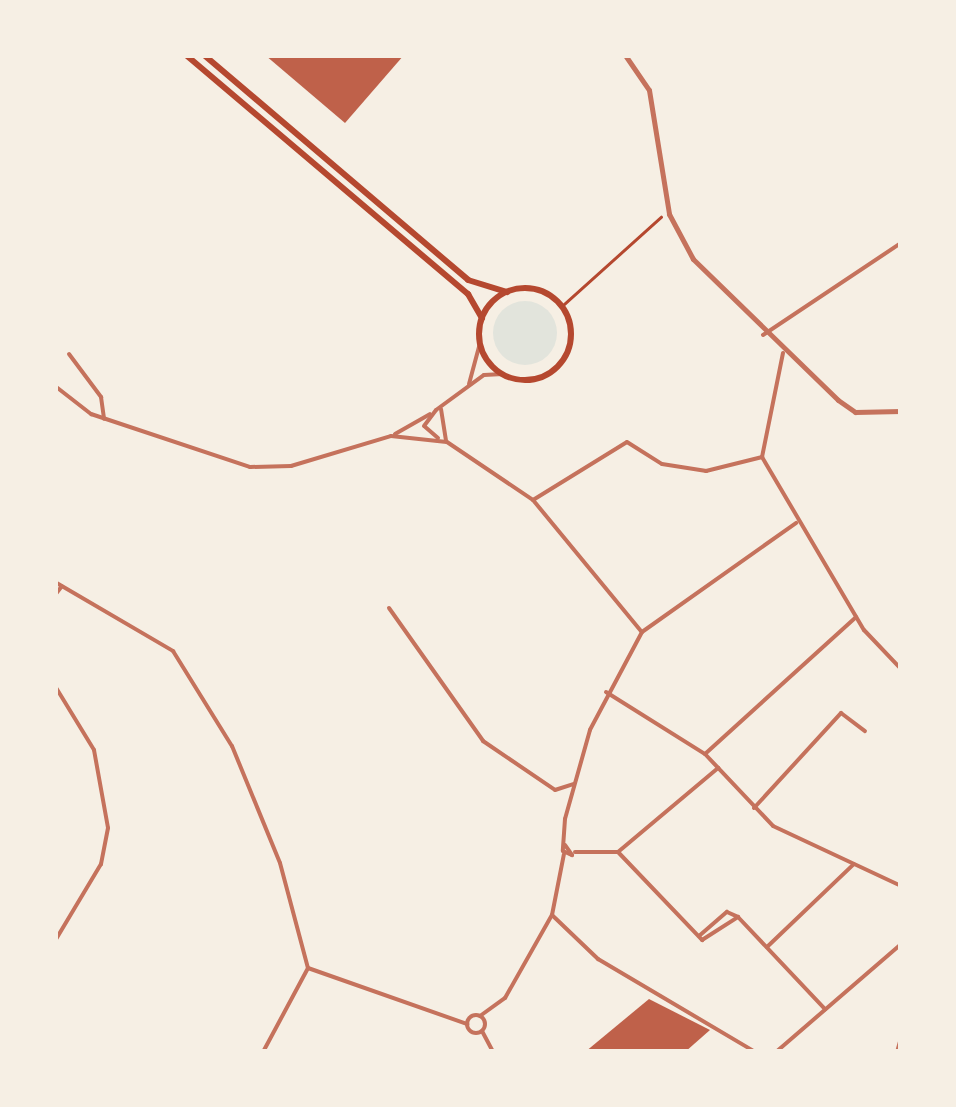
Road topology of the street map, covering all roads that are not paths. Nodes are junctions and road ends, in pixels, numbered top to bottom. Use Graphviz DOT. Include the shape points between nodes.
graph roads {
  1 [pos="186,55"];
  2 [pos="204,55"];
  3 [pos="625,55"];
  4 [pos="901,243"];
  5 [pos="507,292"];
  6 [pos="482,318"];
  7 [pos="763,335"];
  8 [pos="480,344"];
  9 [pos="783,353"];
  10 [pos="69,354"];
  11 [pos="503,374"];
  12 [pos="468,384"];
  13 [pos="55,386"];
  14 [pos="444,405"];
  15 [pos="436,410"];
  16 [pos="901,411"];
  17 [pos="104,419"];
  18 [pos="390,436"];
  19 [pos="447,442"];
  20 [pos="762,457"];
  21 [pos="533,500"];
  22 [pos="796,523"];
  23 [pos="55,582"];
  24 [pos="62,586"];
  25 [pos="55,595"];
  26 [pos="389,608"];
  27 [pos="856,618"];
  28 [pos="642,632"];
  29 [pos="901,668"];
  30 [pos="55,686"];
  31 [pos="606,692"];
  32 [pos="865,731"];
  33 [pos="705,754"];
  34 [pos="718,768"];
  35 [pos="574,784"];
  36 [pos="754,808"];
  37 [pos="565,845"];
  38 [pos="575,852"];
  39 [pos="618,852"];
  40 [pos="564,854"];
  41 [pos="854,864"];
  42 [pos="901,886"];
  43 [pos="552,915"];
  44 [pos="738,917"];
  45 [pos="699,936"];
  46 [pos="55,941"];
  47 [pos="901,944"];
  48 [pos="767,948"];
  49 [pos="308,968"];
  50 [pos="825,1009"];
  51 [pos="480,1016"];
  52 [pos="468,1024"];
  53 [pos="482,1031"];
  54 [pos="901,1038"];
  55 [pos="264,1052"];
  56 [pos="493,1052"];
  57 [pos="755,1052"];
  58 [pos="776,1052"];
  59 [pos="897,1052"];
  1 -- 6 [label="main road" via="468,294"];
  2 -- 5 [label="main road" via="468,280"];
  3 -- 7 [label="street" via="649,90 668,210 692,259"];
  4 -- 7 [label="street"];
  5 -- 6 [label="main road"];
  5 -- 11 [label="main road" via="542,291 562,306 572,332 555,369 530,380"];
  6 -- 8 [label="main road"];
  7 -- 9 [label="street"];
  8 -- 11 [label="main road"];
  8 -- 12 [label="street"];
  9 -- 16 [label="street" via="854,412"];
  9 -- 20 [label="street"];
  10 -- 17 [label="street" via="101,397"];
  11 -- 12 [label="street"];
  12 -- 14 [label="street"];
  13 -- 17 [label="street"];
  14 -- 15 [label="street"];
  14 -- 19 [label="street" via="437,422"];
  15 -- 18 [label="street"];
  15 -- 19 [label="street" via="426,431"];
  17 -- 18 [label="street" via="269,469"];
  18 -- 19 [label="street"];
  19 -- 21 [label="street"];
  20 -- 21 [label="street" via="706,470 662,464 627,442"];
  20 -- 22 [label="street"];
  21 -- 28 [label="street"];
  22 -- 27 [label="street"];
  22 -- 28 [label="street"];
  23 -- 24 [label="street"];
  24 -- 25 [label="street"];
  24 -- 49 [label="street" via="170,647 206,701 280,863"];
  26 -- 35 [label="street" via="483,741 556,790"];
  27 -- 29 [label="street"];
  27 -- 33 [label="street"];
  28 -- 31 [label="street"];
  30 -- 46 [label="street" via="94,750 108,828 101,864"];
  31 -- 33 [label="street"];
  31 -- 35 [label="street"];
  32 -- 36 [label="street" via="841,714"];
  33 -- 34 [label="street"];
  34 -- 36 [label="street"];
  34 -- 39 [label="street"];
  35 -- 37 [label="street"];
  36 -- 41 [label="street"];
  37 -- 38 [label="street"];
  37 -- 40 [label="street"];
  38 -- 39 [label="street"];
  38 -- 40 [label="street"];
  39 -- 45 [label="street"];
  40 -- 43 [label="street"];
  41 -- 42 [label="street"];
  41 -- 48 [label="street"];
  43 -- 51 [label="street" via="504,998"];
  43 -- 57 [label="street" via="598,958"];
  44 -- 45 [label="street" via="711,940"];
  44 -- 45 [label="street" via="727,912"];
  44 -- 48 [label="street"];
  47 -- 50 [label="street"];
  48 -- 50 [label="street"];
  49 -- 52 [label="street"];
  49 -- 55 [label="street"];
  50 -- 58 [label="street"];
  51 -- 52 [label="street"];
  51 -- 53 [label="street"];
  52 -- 53 [label="street"];
  53 -- 56 [label="street"];
  54 -- 59 [label="street"];
}
